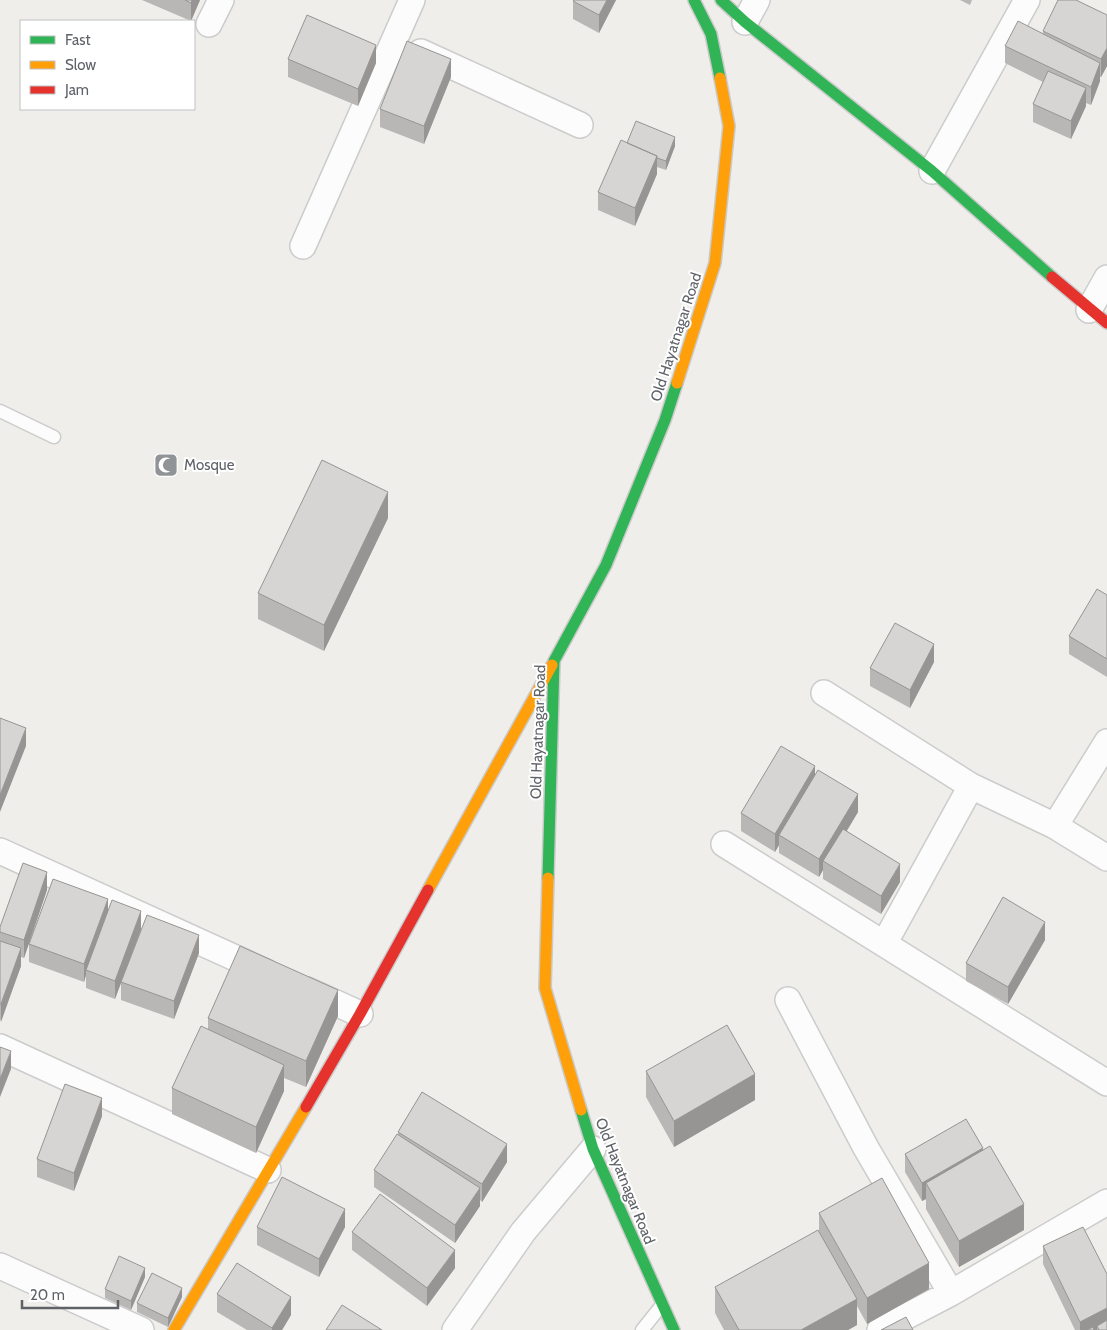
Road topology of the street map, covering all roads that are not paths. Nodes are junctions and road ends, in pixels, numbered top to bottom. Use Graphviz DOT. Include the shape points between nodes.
graph roads {
  1 [pos="221,0"];
  2 [pos="412,0"];
  3 [pos="694,0"];
  4 [pos="721,0"];
  5 [pos="757,0"];
  6 [pos="1027,0"];
  7 [pos="745,22"];
  8 [pos="209,24"];
  9 [pos="394,40"];
  10 [pos="580,125"];
  11 [pos="932,170"];
  12 [pos="303,246"];
  13 [pos="1107,278"];
  14 [pos="1098,316"];
  15 [pos="0,411"];
  16 [pos="54,437"];
  17 [pos="554,662"];
  18 [pos="824,692"];
  19 [pos="1107,742"];
  20 [pos="971,786"];
  21 [pos="1055,826"];
  22 [pos="724,844"];
  23 [pos="0,851"];
  24 [pos="1107,858"];
  25 [pos="884,944"];
  26 [pos="788,1000"];
  27 [pos="360,1014"];
  28 [pos="0,1047"];
  29 [pos="1107,1083"];
  30 [pos="593,1149"];
  31 [pos="268,1170"];
  32 [pos="1107,1202"];
  33 [pos="0,1266"];
  34 [pos="951,1293"];
  35 [pos="662,1304"];
  36 [pos="141,1330"];
  37 [pos="174,1330"];
  38 [pos="455,1330"];
  39 [pos="642,1330"];
  40 [pos="674,1330"];
  41 [pos="880,1330"];
  1 -- 8 [label="street"];
  2 -- 9 [label="street"];
  3 -- 17 [label="street, Old Hayatnagar Road" via="711,34 728,126 715,263 665,420 606,565"];
  4 -- 7 [label="street"];
  5 -- 7 [label="street"];
  6 -- 11 [label="street"];
  7 -- 11 [label="street"];
  9 -- 10 [label="street"];
  9 -- 12 [label="street"];
  11 -- 14 [label="street"];
  13 -- 14 [label="street"];
  15 -- 16 [label="lane"];
  17 -- 27 [label="street"];
  17 -- 30 [label="street, Old Hayatnagar Road" via="545,988"];
  18 -- 20 [label="street"];
  19 -- 21 [label="street"];
  20 -- 21 [label="street"];
  20 -- 25 [label="street"];
  21 -- 24 [label="street"];
  22 -- 25 [label="street"];
  23 -- 27 [label="street"];
  25 -- 29 [label="street"];
  26 -- 34 [label="street" via="866,1148"];
  27 -- 31 [label="street"];
  28 -- 31 [label="street"];
  30 -- 35 [label="street, Old Hayatnagar Road"];
  30 -- 38 [label="street" via="524,1232"];
  31 -- 37 [label="street"];
  32 -- 34 [label="street"];
  33 -- 36 [label="street"];
  34 -- 41 [label="street"];
  35 -- 39 [label="lane"];
  35 -- 40 [label="street, Old Hayatnagar Road"];
}
